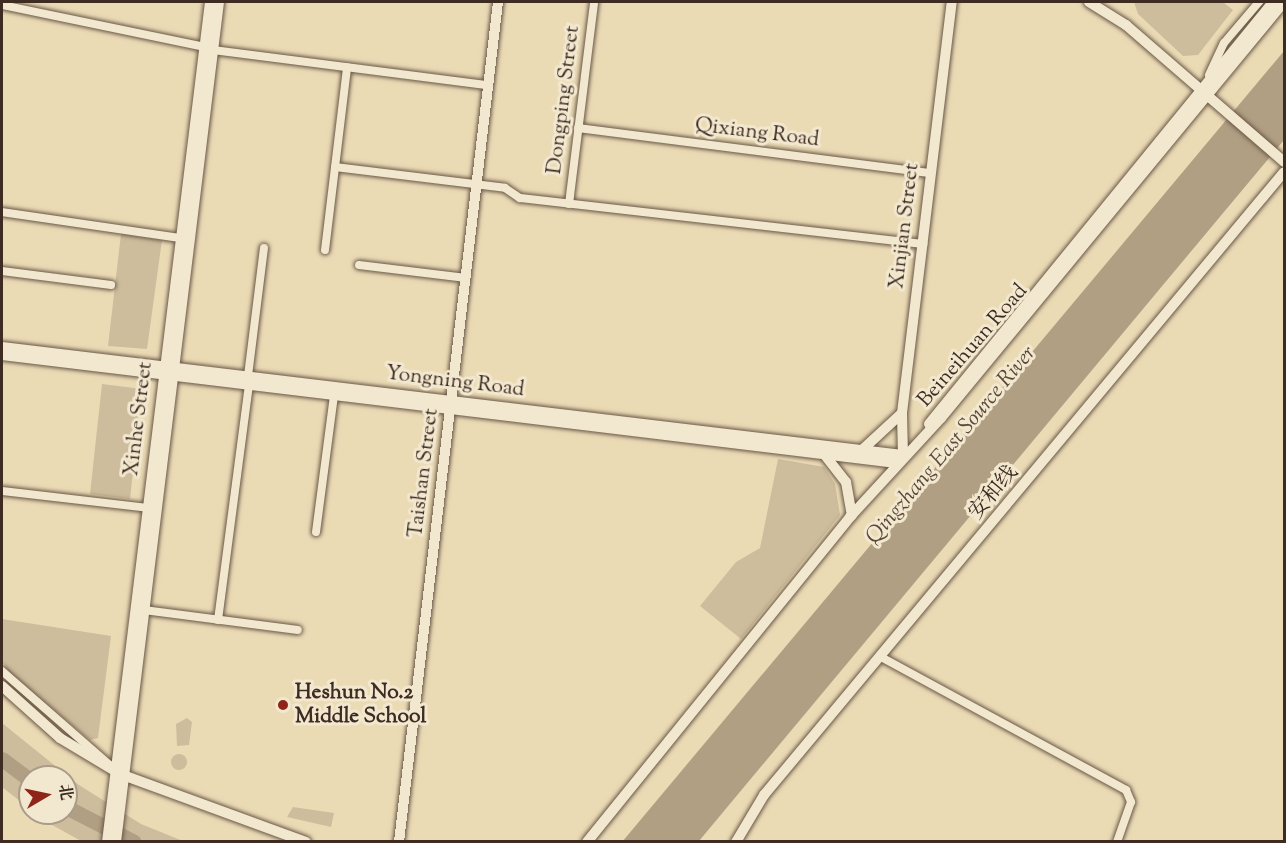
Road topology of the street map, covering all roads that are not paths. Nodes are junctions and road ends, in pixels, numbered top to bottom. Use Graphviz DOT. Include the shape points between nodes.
graph roads {
  1 [pos="210,2"];
  2 [pos="219,2"];
  3 [pos="498,2"];
  4 [pos="594,2"];
  5 [pos="952,2"];
  6 [pos="1089,2"];
  7 [pos="1106,2"];
  8 [pos="1259,2"];
  9 [pos="1273,2"];
  10 [pos="1284,2"];
  11 [pos="2,5"];
  12 [pos="209,48"];
  13 [pos="348,67"];
  14 [pos="488,85"];
  15 [pos="1206,89"];
  16 [pos="578,128"];
  17 [pos="1277,149"];
  18 [pos="1284,162"];
  19 [pos="335,167"];
  20 [pos="1284,172"];
  21 [pos="931,173"];
  22 [pos="477,184"];
  23 [pos="569,204"];
  24 [pos="2,212"];
  25 [pos="181,238"];
  26 [pos="923,244"];
  27 [pos="264,248"];
  28 [pos="325,250"];
  29 [pos="359,265"];
  30 [pos="2,271"];
  31 [pos="466,278"];
  32 [pos="111,285"];
  33 [pos="2,347"];
  34 [pos="2,355"];
  35 [pos="169,371"];
  36 [pos="248,380"];
  37 [pos="334,395"];
  38 [pos="451,405"];
  39 [pos="902,413"];
  40 [pos="862,450"];
  41 [pos="824,454"];
  42 [pos="900,459"];
  43 [pos="2,491"];
  44 [pos="148,508"];
  45 [pos="852,515"];
  46 [pos="316,532"];
  47 [pos="144,610"];
  48 [pos="218,620"];
  49 [pos="298,630"];
  50 [pos="881,657"];
  51 [pos="2,671"];
  52 [pos="2,686"];
  53 [pos="120,774"];
  54 [pos="117,801"];
  55 [pos="107,842"];
  56 [pos="116,842"];
  57 [pos="306,842"];
  58 [pos="399,842"];
  59 [pos="587,842"];
  60 [pos="736,842"];
  61 [pos="1117,842"];
  1 -- 12 [label="main road, Xinhe Street"];
  2 -- 12 [label="main road, Xinhe Street"];
  3 -- 14 [label="main road, Taishan Street"];
  4 -- 16 [label="street, Dongping Street"];
  5 -- 21 [label="main road, Xinjian Street"];
  6 -- 15 [label="main road"];
  7 -- 15 [label="main road"];
  8 -- 15 [label="street" via="1224,43"];
  9 -- 15 [label="main road, Beineihuan Road"];
  10 -- 15 [label="main road, Beineihuan Road"];
  11 -- 12 [label="street"];
  12 -- 13 [label="street"];
  12 -- 25 [label="main road, Xinhe Street"];
  12 -- 35 [label="main road, Xinhe Street"];
  13 -- 14 [label="street"];
  13 -- 19 [label="street"];
  14 -- 22 [label="main road, Taishan Street"];
  15 -- 17 [label="main road"];
  15 -- 42 [label="main road, Beineihuan Road" via="941,418"];
  16 -- 21 [label="street, Qixiang Road"];
  16 -- 23 [label="street, Dongping Street"];
  17 -- 18 [label="main road"];
  19 -- 22 [label="street"];
  19 -- 28 [label="street"];
  20 -- 50 [label="main road, 安和线"];
  21 -- 26 [label="main road, Xinjian Street"];
  22 -- 23 [label="street" via="505,188 520,198"];
  22 -- 31 [label="main road, Taishan Street"];
  23 -- 26 [label="street"];
  24 -- 25 [label="street"];
  25 -- 35 [label="main road, Xinhe Street"];
  26 -- 39 [label="main road, Xinjian Street"];
  27 -- 36 [label="street"];
  29 -- 31 [label="street"];
  30 -- 32 [label="street"];
  31 -- 38 [label="main road, Taishan Street"];
  33 -- 35 [label="main road, Yongning Road"];
  34 -- 35 [label="main road, Yongning Road"];
  35 -- 36 [label="main road, Yongning Road"];
  35 -- 44 [label="main road, Xinhe Street"];
  35 -- 47 [label="main road, Xinhe Street"];
  36 -- 37 [label="main road, Yongning Road"];
  36 -- 38 [label="main road, Yongning Road"];
  36 -- 48 [label="street"];
  37 -- 38 [label="main road, Yongning Road"];
  37 -- 46 [label="street"];
  38 -- 40 [label="main road, Yongning Road"];
  38 -- 41 [label="main road, Yongning Road"];
  38 -- 58 [label="main road, Taishan Street"];
  39 -- 40 [label="main road"];
  39 -- 42 [label="main road, Xinjian Street"];
  40 -- 42 [label="main road, Yongning Road"];
  41 -- 42 [label="main road, Yongning Road"];
  41 -- 45 [label="main road" via="846,482"];
  42 -- 45 [label="main road, Beineihuan Road"];
  43 -- 44 [label="street"];
  44 -- 53 [label="main road, Xinhe Street"];
  45 -- 59 [label="main road, Beineihuan Road"];
  47 -- 48 [label="street"];
  47 -- 53 [label="main road, Xinhe Street"];
  48 -- 49 [label="street"];
  50 -- 60 [label="main road, 安和线" via="764,795"];
  50 -- 61 [label="street" via="1126,790 1131,802"];
  51 -- 53 [label="street" via="101,753"];
  52 -- 53 [label="main road" via="60,738"];
  53 -- 54 [label="main road, Xinhe Street"];
  53 -- 57 [label="main road"];
  54 -- 55 [label="main road, Xinhe Street"];
  54 -- 56 [label="main road, Xinhe Street"];
}
